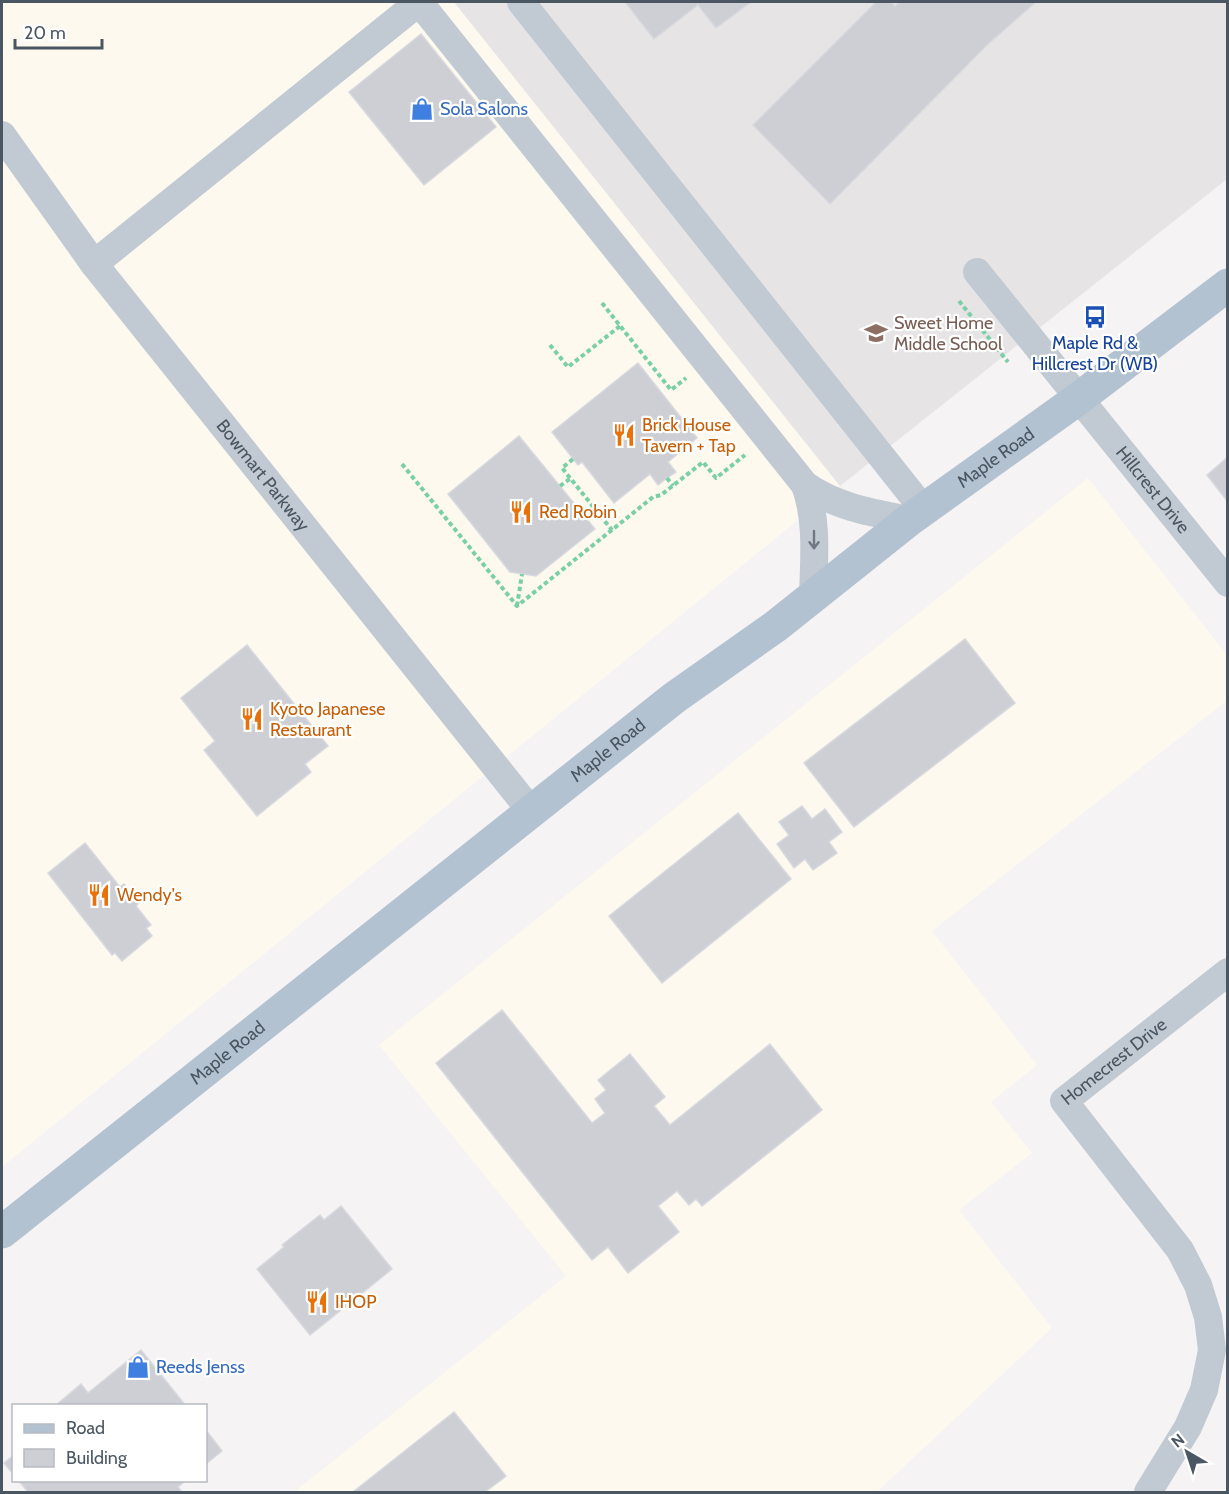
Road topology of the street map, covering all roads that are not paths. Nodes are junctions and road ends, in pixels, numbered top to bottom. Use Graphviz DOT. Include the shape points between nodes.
graph roads {
  1 [pos="419,2"];
  2 [pos="521,2"];
  3 [pos="2,135"];
  4 [pos="94,264"];
  5 [pos="977,273"];
  6 [pos="1227,285"];
  7 [pos="1078,399"];
  8 [pos="805,485"];
  9 [pos="917,515"];
  10 [pos="1227,583"];
  11 [pos="813,597"];
  12 [pos="531,811"];
  13 [pos="1227,972"];
  14 [pos="2,1232"];
  15 [pos="1148,1492"];
  1 -- 4 [label="street"];
  1 -- 8 [label="street"];
  2 -- 9 [label="street"];
  3 -- 4 [label="street, Bowmart Parkway"];
  4 -- 12 [label="street, Bowmart Parkway"];
  5 -- 7 [label="street, Hillcrest Drive"];
  6 -- 7 [label="main road, Maple Road"];
  7 -- 9 [label="main road, Maple Road"];
  7 -- 10 [label="street, Hillcrest Drive"];
  8 -- 9 [label="street" via="856,508"];
  8 -- 11 [label="street, one-way" via="814,520"];
  9 -- 11 [label="main road, Maple Road"];
  11 -- 12 [label="main road, Maple Road" via="674,698"];
  12 -- 14 [label="main road, Maple Road"];
  13 -- 15 [label="street, Homecrest Drive" via="1064,1101 1180,1250 1198,1285 1208,1317 1212,1350 1204,1390 1188,1427"];
}
